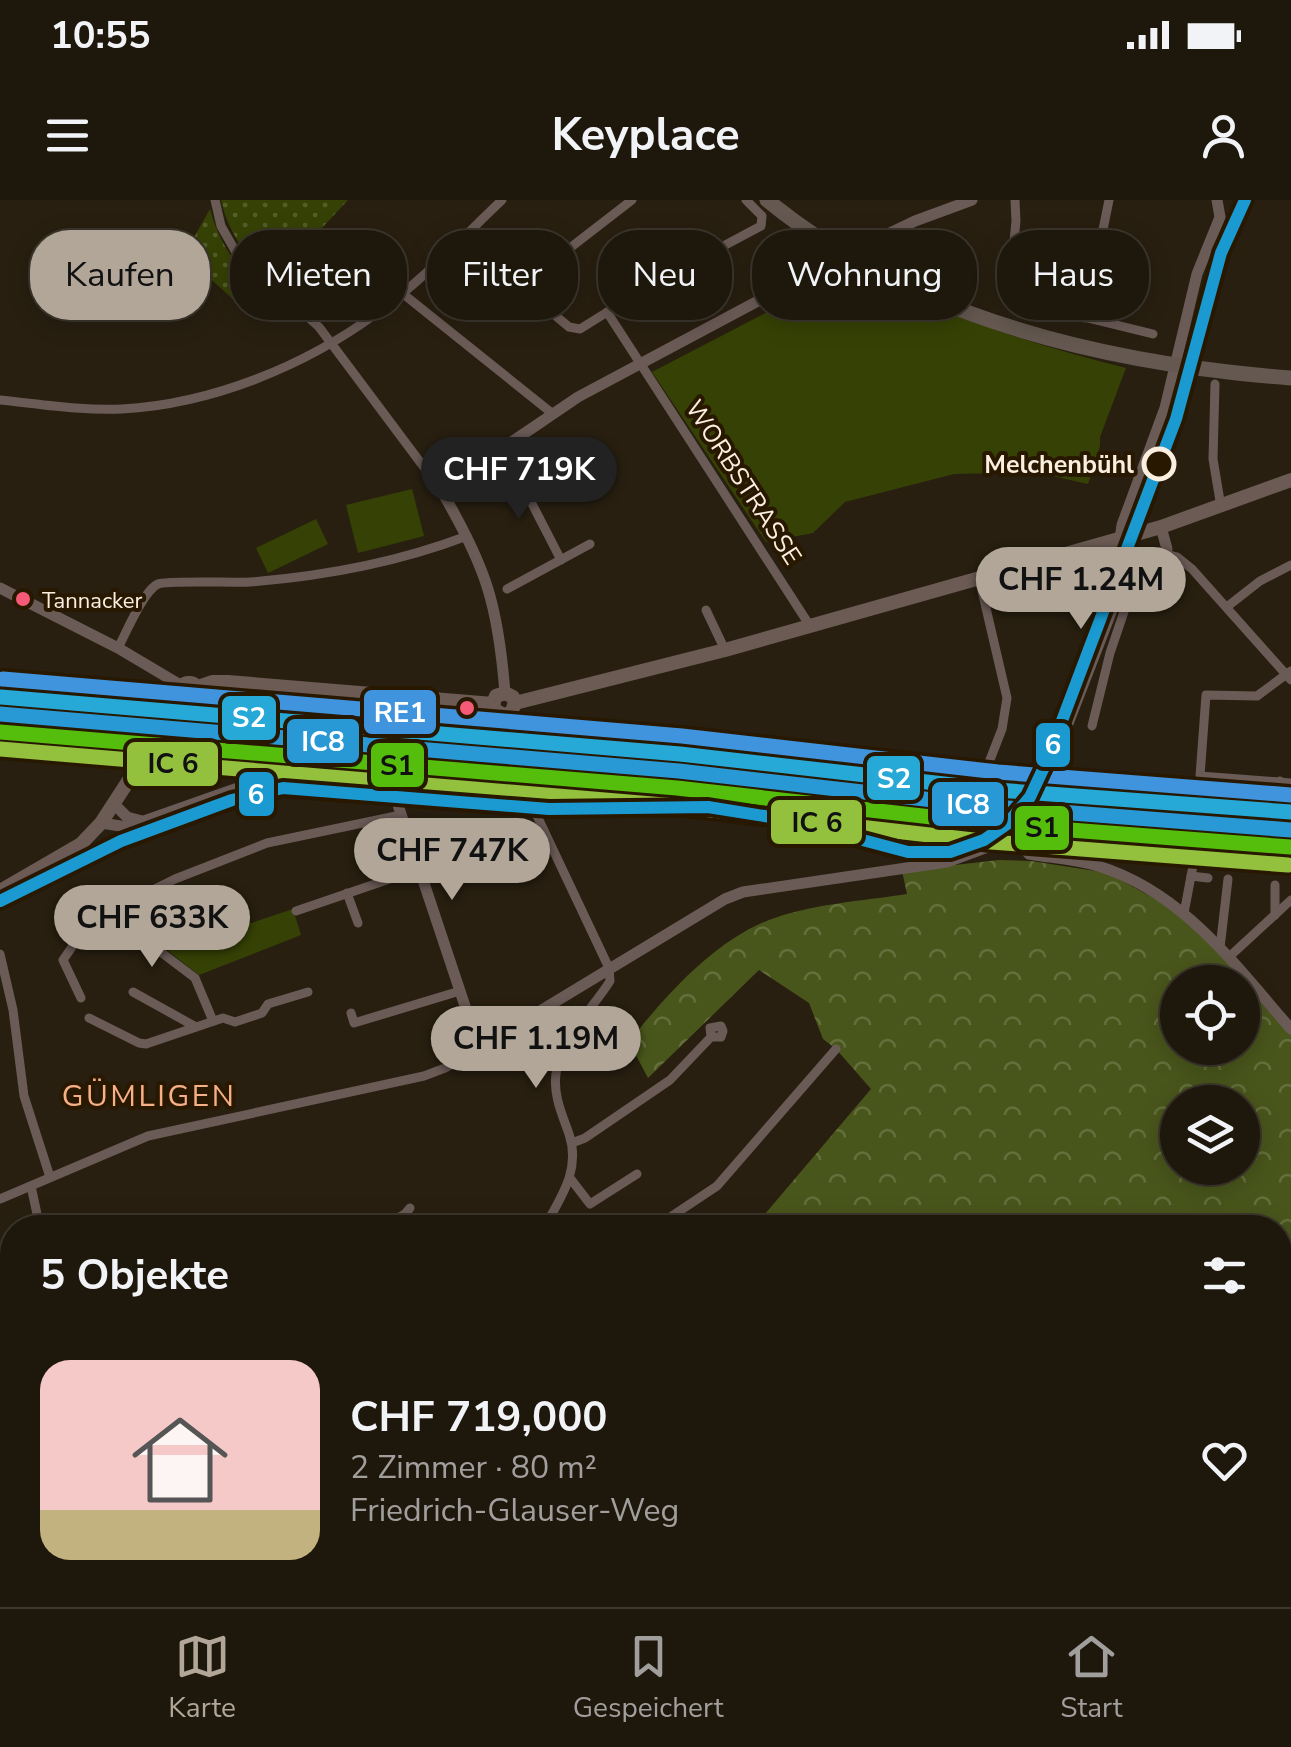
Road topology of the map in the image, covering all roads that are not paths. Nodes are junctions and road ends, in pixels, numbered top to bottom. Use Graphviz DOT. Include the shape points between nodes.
graph roads {
  1 [pos="214,200"];
  2 [pos="502,200"];
  3 [pos="632,200"];
  4 [pos="746,200"];
  5 [pos="783,200"];
  6 [pos="972,200"];
  7 [pos="1015,200"];
  8 [pos="1109,200"];
  9 [pos="1219,203"];
  10 [pos="763,206"];
  11 [pos="471,230"];
  12 [pos="896,230"];
  13 [pos="1014,230"];
  14 [pos="1103,230"];
  15 [pos="578,242"];
  16 [pos="732,242"];
  17 [pos="427,270"];
  18 [pos="407,288"];
  19 [pos="407,297"];
  20 [pos="752,304"];
  21 [pos="598,318"];
  22 [pos="364,320"];
  23 [pos="560,320"];
  24 [pos="612,320"];
  25 [pos="1093,320"];
  26 [pos="1154,334"];
  27 [pos="330,344"];
  28 [pos="1168,359"];
  29 [pos="640,363"];
  30 [pos="1291,368"];
  31 [pos="1265,371"];
  32 [pos="1291,378"];
  33 [pos="1214,384"];
  34 [pos="0,400"];
  35 [pos="553,414"];
  36 [pos="512,466"];
  37 [pos="1291,480"];
  38 [pos="441,490"];
  39 [pos="1221,507"];
  40 [pos="1161,527"];
  41 [pos="467,536"];
  42 [pos="1120,539"];
  43 [pos="590,544"];
  44 [pos="1166,554"];
  45 [pos="561,560"];
  46 [pos="1291,565"];
  47 [pos="979,578"];
  48 [pos="1129,580"];
  49 [pos="0,588"];
  50 [pos="507,589"];
  51 [pos="1228,606"];
  52 [pos="706,610"];
  53 [pos="810,626"];
  54 [pos="118,648"];
  55 [pos="724,650"];
  56 [pos="1290,675"];
  57 [pos="182,694"];
  58 [pos="504,700"];
  59 [pos="164,726"];
  60 [pos="1092,726"];
  61 [pos="146,753"];
  62 [pos="988,764"];
  63 [pos="1286,782"];
  64 [pos="388,786"];
  65 [pos="114,804"];
  66 [pos="401,815"];
  67 [pos="1291,819"];
  68 [pos="142,821"];
  69 [pos="101,823"];
  70 [pos="1026,830"];
  71 [pos="1196,850"];
  72 [pos="419,869"];
  73 [pos="1191,876"];
  74 [pos="1208,878"];
  75 [pos="1228,879"];
  76 [pos="1275,885"];
  77 [pos="0,891"];
  78 [pos="348,893"];
  79 [pos="133,899"];
  80 [pos="1291,900"];
  81 [pos="296,910"];
  82 [pos="1184,913"];
  83 [pos="1275,915"];
  84 [pos="358,923"];
  85 [pos="1224,953"];
  86 [pos="0,954"];
  87 [pos="609,968"];
  88 [pos="460,991"];
  89 [pos="132,992"];
  90 [pos="308,992"];
  91 [pos="81,998"];
  92 [pos="351,1013"];
  93 [pos="89,1018"];
  94 [pos="213,1021"];
  95 [pos="196,1026"];
  96 [pos="1291,1029"];
  97 [pos="711,1037"];
  98 [pos="478,1048"];
  99 [pos="836,1049"];
  100 [pos="572,1143"];
  101 [pos="637,1174"];
  102 [pos="50,1177"];
  103 [pos="570,1178"];
  104 [pos="32,1186"];
  105 [pos="0,1199"];
  106 [pos="410,1208"];
  107 [pos="38,1215"];
  108 [pos="403,1215"];
  109 [pos="551,1215"];
  110 [pos="674,1215"];
  1 -- 27 [label="street" via="237,254"];
  2 -- 11 [label="street"];
  3 -- 15 [label="street"];
  4 -- 10 [label="street"];
  5 -- 28 [label="highway" via="857,251 934,288"];
  6 -- 12 [label="street"];
  7 -- 13 [label="street"];
  8 -- 14 [label="street"];
  9 -- 42 [label="street" via="1165,408"];
  10 -- 16 [label="street" via="756,229"];
  10 -- 28 [label="highway" via="930,297 1042,336"];
  17 -- 18 [label="street"];
  19 -- 35 [label="street"];
  20 -- 29 [label="street"];
  21 -- 23 [label="street" via="580,329"];
  22 -- 27 [label="street"];
  24 -- 29 [label="street, WORBSTRASSE"];
  25 -- 26 [label="street"];
  27 -- 34 [label="street" via="249,382 168,404 94,409"];
  27 -- 38 [label="street"];
  28 -- 31 [label="highway"];
  29 -- 35 [label="street"];
  29 -- 53 [label="street, WORBSTRASSE"];
  30 -- 31 [label="highway"];
  31 -- 32 [label="highway"];
  33 -- 39 [label="street" via="1213,459"];
  35 -- 38 [label="street"];
  36 -- 45 [label="street"];
  37 -- 39 [label="main road"];
  38 -- 41 [label="street"];
  39 -- 40 [label="main road"];
  40 -- 42 [label="main road"];
  40 -- 44 [label="street"];
  41 -- 54 [label="street" via="337,573 159,584"];
  41 -- 58 [label="street" via="494,604"];
  42 -- 47 [label="main road"];
  43 -- 45 [label="street"];
  44 -- 48 [label="street"];
  44 -- 51 [label="street" via="1186,563"];
  45 -- 50 [label="street"];
  46 -- 51 [label="street"];
  47 -- 53 [label="main road"];
  47 -- 62 [label="street" via="1007,698"];
  48 -- 60 [label="street"];
  48 -- 70 [label="street" via="1116,597"];
  49 -- 54 [label="street"];
  51 -- 56 [label="street"];
  52 -- 55 [label="street"];
  53 -- 55 [label="main road"];
  54 -- 57 [label="street"];
  55 -- 58 [label="main road"];
  56 -- 63 [label="street" via="1258,696 1206,694 1201,738 1200,776"];
  57 -- 58 [label="main road" via="190,704 198,700 198,688 228,682"];
  57 -- 59 [label="main road"];
  61 -- 65 [label="main road"];
  63 -- 67 [label="street" via="1278,818"];
  64 -- 66 [label="street"];
  64 -- 68 [label="street" via="263,780"];
  64 -- 87 [label="street" via="530,801"];
  65 -- 68 [label="street"];
  65 -- 69 [label="main road"];
  66 -- 72 [label="street"];
  66 -- 79 [label="street" via="267,843"];
  68 -- 69 [label="street" via="122,827"];
  69 -- 77 [label="main road" via="70,852"];
  70 -- 82 [label="street" via="1022,845 1029,854 1109,870"];
  70 -- 87 [label="street" via="948,862 743,892"];
  71 -- 73 [label="street"];
  72 -- 78 [label="street"];
  72 -- 88 [label="street"];
  73 -- 74 [label="street"];
  73 -- 82 [label="street"];
  75 -- 85 [label="street"];
  76 -- 83 [label="street"];
  78 -- 81 [label="street"];
  78 -- 84 [label="street"];
  79 -- 91 [label="street" via="90,921 65,956"];
  79 -- 94 [label="street" via="158,950 195,978"];
  80 -- 83 [label="street"];
  82 -- 85 [label="street"];
  83 -- 85 [label="street"];
  85 -- 96 [label="street"];
  86 -- 102 [label="street" via="24,1096"];
  87 -- 98 [label="street"];
  87 -- 100 [label="street" via="610,981 569,1038 556,1074"];
  88 -- 92 [label="street" via="365,1021 354,1023"];
  88 -- 98 [label="street"];
  89 -- 95 [label="street"];
  90 -- 94 [label="street" via="235,1022"];
  93 -- 95 [label="street" via="139,1044"];
  94 -- 95 [label="street"];
  97 -- 100 [label="street" via="670,1080"];
  98 -- 102 [label="street" via="424,1076 175,1128"];
  99 -- 110 [label="street" via="717,1186"];
  100 -- 103 [label="street"];
  101 -- 103 [label="street" via="595,1204"];
  102 -- 104 [label="street"];
  103 -- 109 [label="street"];
  104 -- 105 [label="street"];
  104 -- 107 [label="street"];
  106 -- 108 [label="street"];
}
